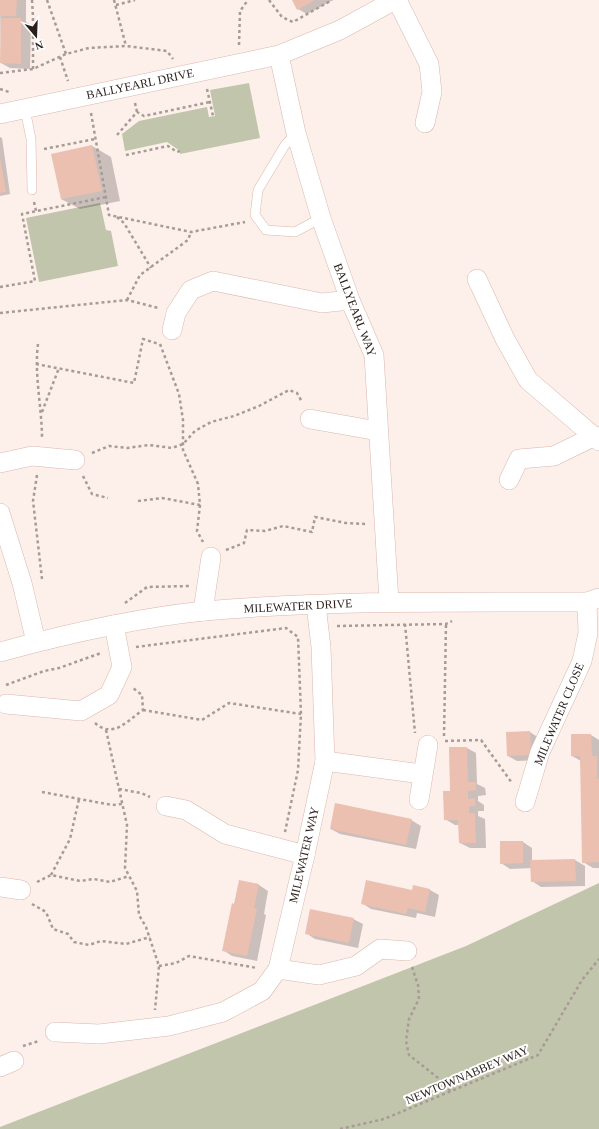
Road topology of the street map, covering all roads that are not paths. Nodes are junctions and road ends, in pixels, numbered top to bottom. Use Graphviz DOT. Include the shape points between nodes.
graph roads {
  1 [pos="396,0"];
  2 [pos="279,55"];
  3 [pos="24,109"];
  4 [pos="0,114"];
  5 [pos="425,123"];
  6 [pos="296,133"];
  7 [pos="32,190"];
  8 [pos="321,218"];
  9 [pos="477,279"];
  10 [pos="350,300"];
  11 [pos="174,322"];
  12 [pos="310,419"];
  13 [pos="378,431"];
  14 [pos="597,439"];
  15 [pos="75,460"];
  16 [pos="0,463"];
  17 [pos="509,480"];
  18 [pos="0,512"];
  19 [pos="6,552"];
  20 [pos="211,556"];
  21 [pos="593,600"];
  22 [pos="389,602"];
  23 [pos="316,605"];
  24 [pos="203,612"];
  25 [pos="114,625"];
  26 [pos="36,642"];
  27 [pos="0,652"];
  28 [pos="3,696"];
  29 [pos="436,743"];
  30 [pos="325,761"];
  31 [pos="422,774"];
  32 [pos="419,800"];
  33 [pos="525,802"];
  34 [pos="166,806"];
  35 [pos="305,854"];
  36 [pos="0,887"];
  37 [pos="21,890"];
  38 [pos="407,951"];
  39 [pos="278,969"];
  40 [pos="55,1032"];
  1 -- 2 [label="street, BALLYEARL DRIVE" via="340,30"];
  1 -- 5 [label="street" via="429,64 432,92"];
  2 -- 3 [label="street, BALLYEARL DRIVE"];
  2 -- 6 [label="street, BALLYEARL WAY"];
  3 -- 4 [label="street, BALLYEARL DRIVE"];
  3 -- 7 [label="lane" via="31,139"];
  6 -- 8 [label="street, BALLYEARL WAY"];
  6 -- 8 [label="lane" via="285,145 258,190 255,214 266,230 295,232"];
  8 -- 10 [label="street, BALLYEARL WAY"];
  9 -- 14 [label="street" via="528,380"];
  10 -- 11 [label="street" via="322,303 213,281 191,290"];
  10 -- 13 [label="street, BALLYEARL WAY" via="374,355"];
  12 -- 13 [label="street"];
  13 -- 22 [label="street, BALLYEARL WAY"];
  14 -- 17 [label="street" via="554,456 519,459"];
  15 -- 16 [label="street" via="32,456"];
  18 -- 19 [label="street"];
  19 -- 26 [label="street" via="22,583"];
  20 -- 24 [label="street"];
  21 -- 22 [label="street, MILEWATER DRIVE"];
  21 -- 33 [label="street, MILEWATER CLOSE" via="582,661 540,752"];
  22 -- 23 [label="street, MILEWATER DRIVE"];
  23 -- 24 [label="street, MILEWATER DRIVE"];
  23 -- 30 [label="street, MILEWATER WAY" via="321,647"];
  24 -- 25 [label="street, MILEWATER DRIVE"];
  25 -- 26 [label="street, MILEWATER DRIVE"];
  25 -- 28 [label="street" via="122,667 109,695 81,711"];
  26 -- 27 [label="street, MILEWATER DRIVE"];
  29 -- 31 [label="street"];
  30 -- 31 [label="street"];
  30 -- 35 [label="street, MILEWATER WAY"];
  31 -- 32 [label="street"];
  34 -- 35 [label="street" via="186,810 225,834"];
  35 -- 39 [label="street, MILEWATER WAY"];
  36 -- 37 [label="street"];
  38 -- 39 [label="street" via="380,949 356,966 319,975"];
  39 -- 40 [label="street" via="262,991 223,1012 153,1028 99,1034"];
}
